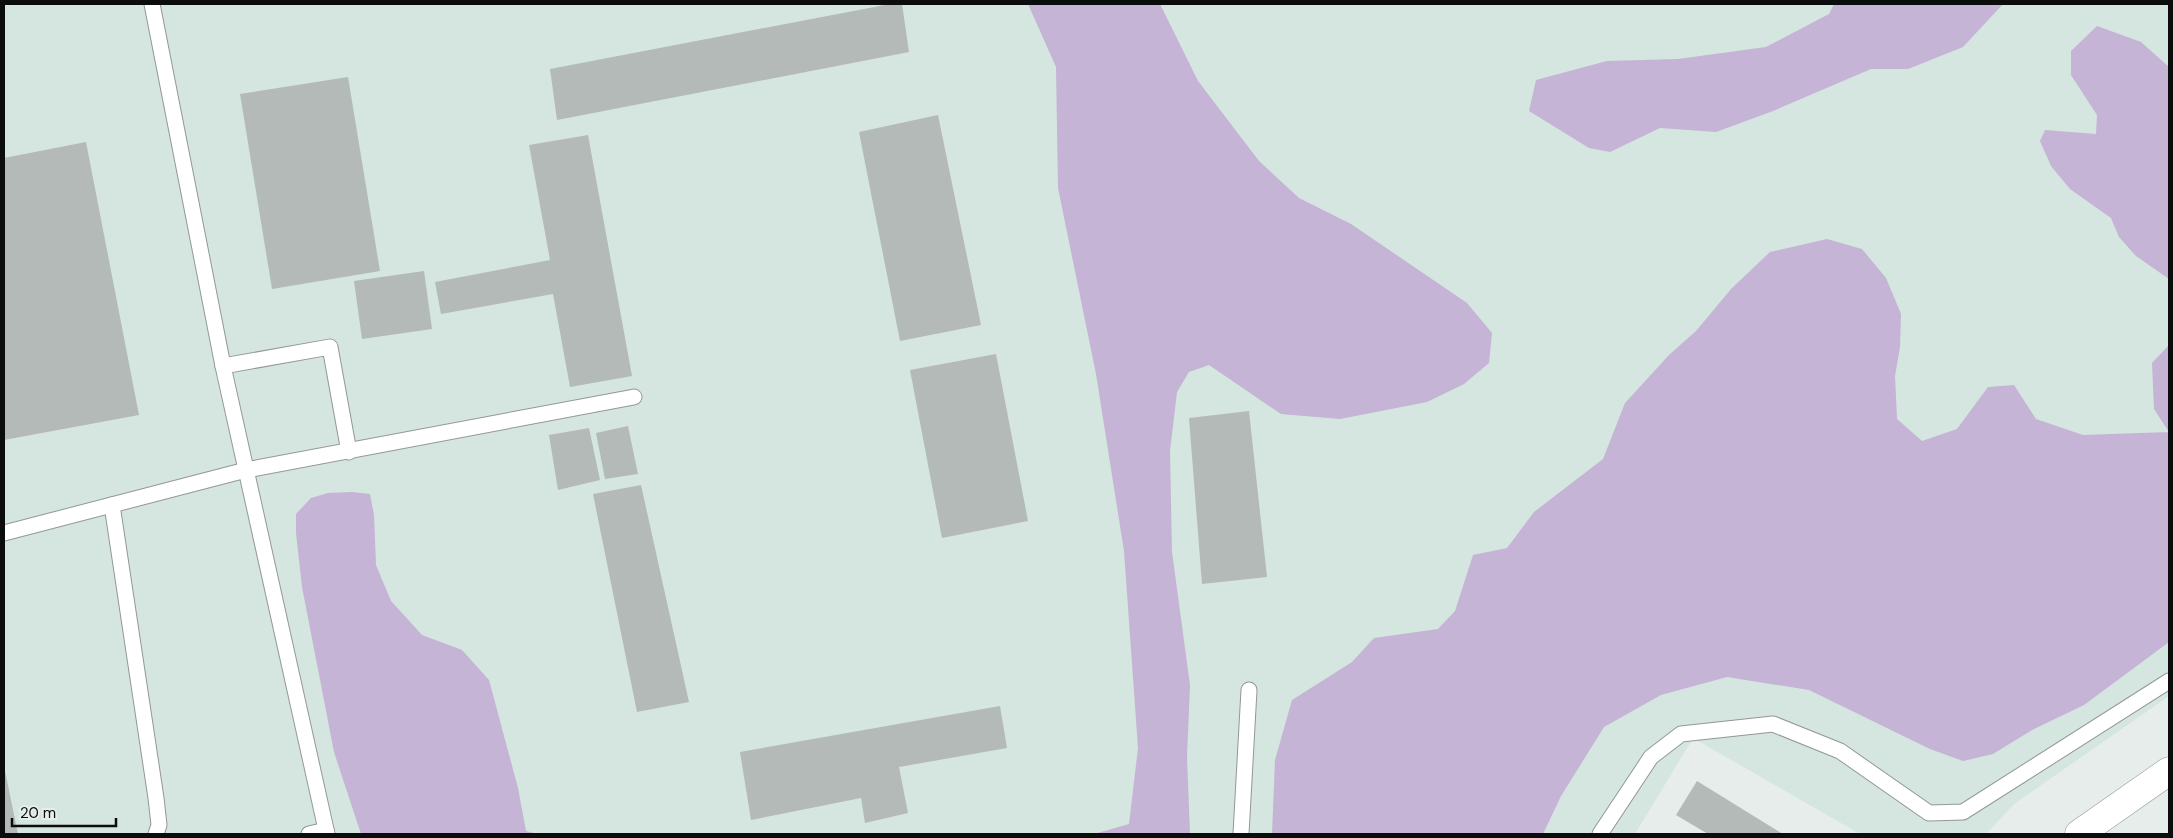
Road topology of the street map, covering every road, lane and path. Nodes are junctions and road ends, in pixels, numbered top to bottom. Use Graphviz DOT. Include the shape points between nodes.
graph roads {
  1 [pos="152,4"];
  2 [pos="223,366"];
  3 [pos="634,397"];
  4 [pos="349,452"];
  5 [pos="246,470"];
  6 [pos="112,505"];
  7 [pos="4,533"];
  8 [pos="2169,681"];
  9 [pos="1249,690"];
  10 [pos="2169,771"];
  11 [pos="327,832"];
  12 [pos="156,834"];
  13 [pos="310,834"];
  14 [pos="1241,834"];
  15 [pos="1600,834"];
  16 [pos="2079,834"];
  1 -- 2 [label="lane"];
  2 -- 4 [label="lane" via="330,347"];
  2 -- 5 [label="lane"];
  3 -- 4 [label="lane"];
  4 -- 5 [label="lane"];
  5 -- 6 [label="lane"];
  5 -- 11 [label="lane"];
  6 -- 7 [label="lane"];
  6 -- 12 [label="lane" via="156,798 159,825"];
  8 -- 15 [label="lane" via="1963,812 1929,813 1840,751 1773,724 1681,734 1651,757"];
  9 -- 14 [label="lane"];
  10 -- 16 [label="street"];
  11 -- 13 [label="lane"];
}
